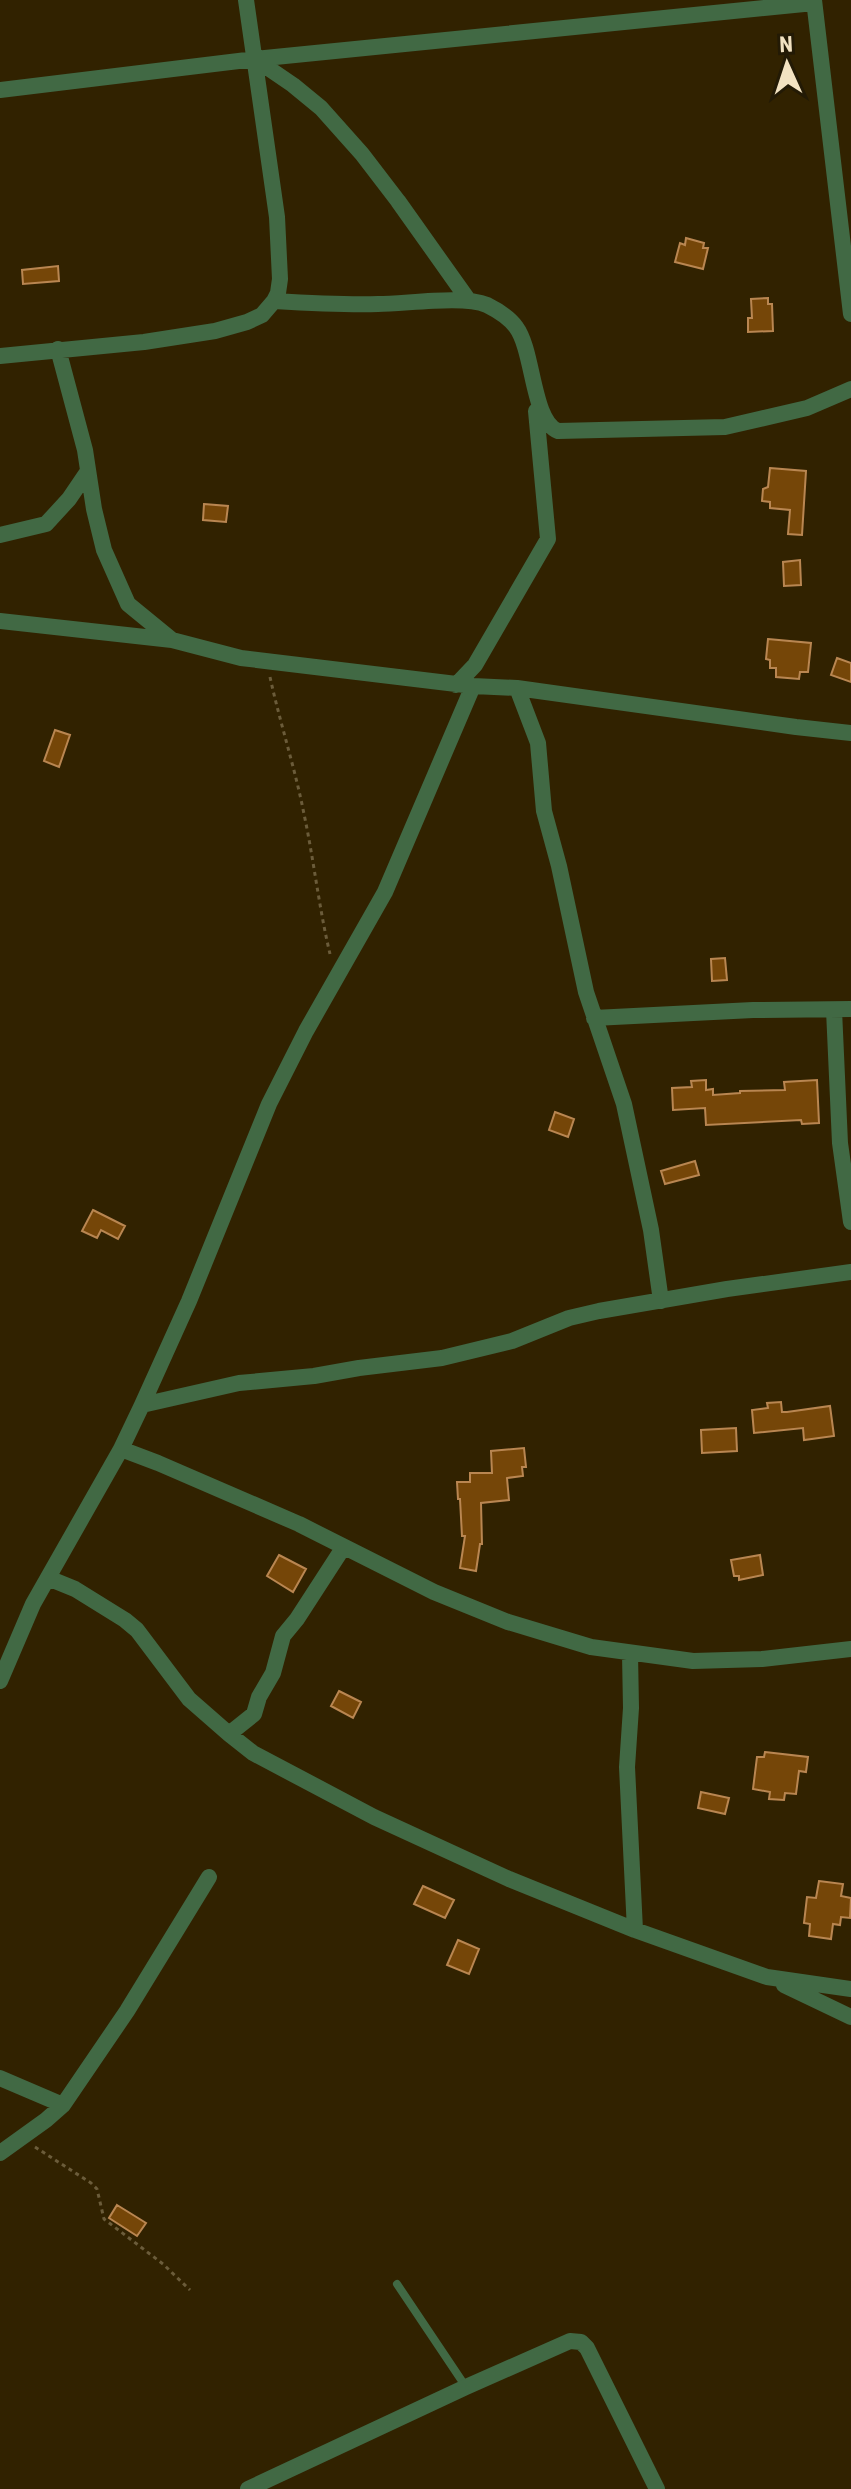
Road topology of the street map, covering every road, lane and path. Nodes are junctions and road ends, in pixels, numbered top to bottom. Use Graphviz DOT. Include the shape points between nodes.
graph roads {
  1 [pos="246,0"];
  2 [pos="814,2"];
  3 [pos="738,6"];
  4 [pos="255,59"];
  5 [pos="0,90"];
  6 [pos="274,301"];
  7 [pos="469,301"];
  8 [pos="851,314"];
  9 [pos="58,349"];
  10 [pos="0,356"];
  11 [pos="851,389"];
  12 [pos="534,390"];
  13 [pos="88,471"];
  14 [pos="0,535"];
  15 [pos="0,621"];
  16 [pos="172,640"];
  17 [pos="266,661"];
  18 [pos="464,686"];
  19 [pos="517,688"];
  20 [pos="851,733"];
  21 [pos="336,980"];
  22 [pos="842,1010"];
  23 [pos="594,1018"];
  24 [pos="851,1222"];
  25 [pos="851,1272"];
  26 [pos="661,1301"];
  27 [pos="142,1405"];
  28 [pos="121,1449"];
  29 [pos="343,1548"];
  30 [pos="48,1578"];
  31 [pos="851,1649"];
  32 [pos="630,1654"];
  33 [pos="0,1681"];
  34 [pos="229,1734"];
  35 [pos="209,1877"];
  36 [pos="635,1930"];
  37 [pos="767,1977"];
  38 [pos="851,1989"];
  39 [pos="851,2017"];
  40 [pos="0,2078"];
  41 [pos="63,2105"];
  42 [pos="22,2138"];
  43 [pos="0,2153"];
  44 [pos="397,2284"];
  45 [pos="190,2290"];
  46 [pos="466,2387"];
  47 [pos="248,2489"];
  48 [pos="657,2489"];
  1 -- 4 [label="street"];
  2 -- 3 [label="street"];
  2 -- 8 [label="street"];
  3 -- 4 [label="street"];
  4 -- 5 [label="street"];
  4 -- 6 [label="street" via="277,217 280,279"];
  4 -- 7 [label="street" via="321,108 362,154"];
  6 -- 7 [label="street"];
  6 -- 9 [label="street" via="262,315 215,331"];
  7 -- 12 [label="street" via="488,306 515,325 530,361"];
  9 -- 10 [label="street"];
  9 -- 13 [label="street"];
  11 -- 12 [label="street" via="807,408 725,427 568,432 549,426"];
  12 -- 18 [label="street" via="548,540"];
  13 -- 14 [label="street" via="46,524"];
  13 -- 16 [label="street" via="115,578 128,604"];
  15 -- 16 [label="street"];
  16 -- 17 [label="street"];
  17 -- 18 [label="street"];
  17 -- 21 [label="path" via="304,812"];
  18 -- 19 [label="street"];
  18 -- 21 [label="street" via="385,892"];
  19 -- 20 [label="street"];
  19 -- 23 [label="street" via="538,743 544,811"];
  21 -- 27 [label="street" via="269,1104"];
  22 -- 23 [label="street"];
  22 -- 24 [label="street" via="840,1143"];
  23 -- 26 [label="street" via="627,1118"];
  25 -- 26 [label="street"];
  26 -- 27 [label="street" via="569,1318 512,1341 442,1358 239,1383"];
  27 -- 28 [label="street"];
  28 -- 29 [label="street"];
  28 -- 30 [label="street"];
  29 -- 32 [label="street" via="508,1622"];
  29 -- 34 [label="street" via="283,1636 254,1714"];
  30 -- 33 [label="street"];
  30 -- 34 [label="street" via="75,1589 137,1630 189,1699"];
  31 -- 32 [label="street" via="693,1661"];
  32 -- 36 [label="street" via="627,1767"];
  34 -- 36 [label="street" via="253,1753 374,1817"];
  35 -- 41 [label="street"];
  36 -- 37 [label="street"];
  37 -- 38 [label="street"];
  37 -- 39 [label="street"];
  40 -- 41 [label="street"];
  41 -- 42 [label="street"];
  42 -- 43 [label="street"];
  42 -- 45 [label="path" via="88,2179 97,2189 104,2219"];
  44 -- 46 [label="lane"];
  46 -- 47 [label="street"];
  46 -- 48 [label="street" via="565,2342 581,2342"];
}
